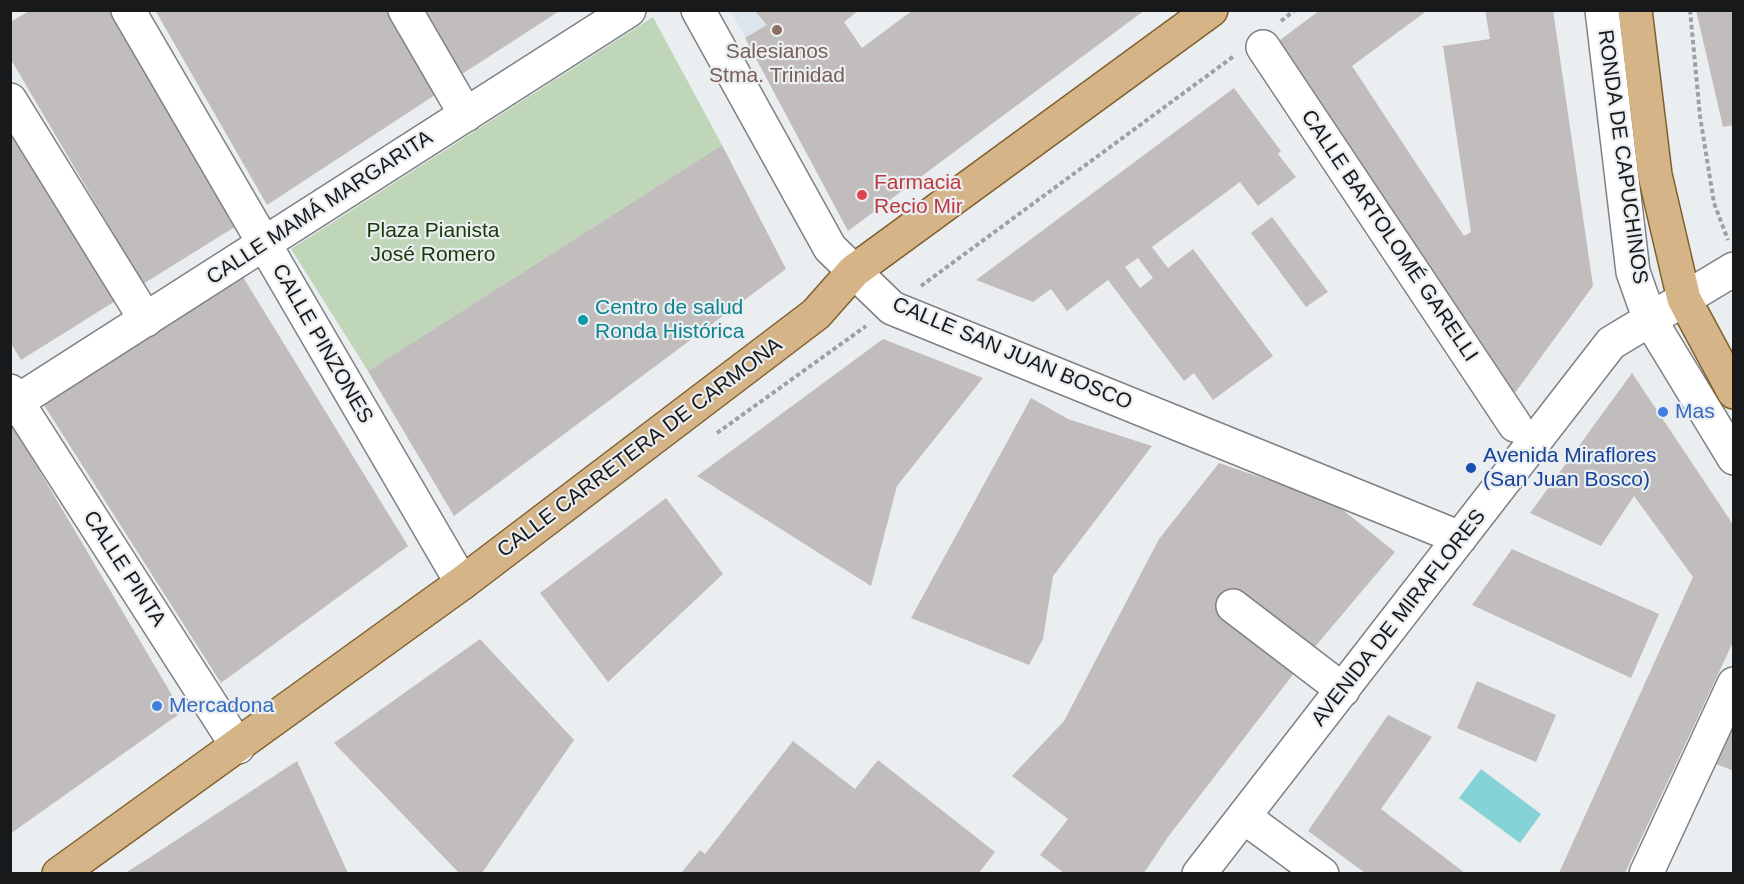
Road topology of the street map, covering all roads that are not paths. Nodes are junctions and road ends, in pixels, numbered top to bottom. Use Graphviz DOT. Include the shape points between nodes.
graph roads {
  1 [pos="128,10"];
  2 [pos="405,10"];
  3 [pos="629,10"];
  4 [pos="698,10"];
  5 [pos="1211,10"];
  6 [pos="1602,10"];
  7 [pos="1635,10"];
  8 [pos="1259,42"];
  9 [pos="10,100"];
  10 [pos="466,115"];
  11 [pos="264,244"];
  12 [pos="1732,256"];
  13 [pos="854,271"];
  14 [pos="1684,299"];
  15 [pos="146,320"];
  16 [pos="1650,320"];
  17 [pos="1734,392"];
  18 [pos="13,399"];
  19 [pos="1515,425"];
  20 [pos="1734,458"];
  21 [pos="1460,538"];
  22 [pos="462,583"];
  23 [pos="1233,606"];
  24 [pos="1734,684"];
  25 [pos="1343,690"];
  26 [pos="238,747"];
  27 [pos="1244,817"];
  28 [pos="59,873"];
  29 [pos="1199,873"];
  30 [pos="1322,873"];
  31 [pos="1646,873"];
  1 -- 11 [label="street, CALLE PINZONES"];
  2 -- 10 [label="street"];
  3 -- 10 [label="street, CALLE MAMÁ MARGARITA"];
  4 -- 13 [label="street, CALLE SAN JUAN BOSCO" via="830,248"];
  5 -- 13 [label="main road, CALLE CARRETERA DE CARMONA"];
  6 -- 16 [label="street, RONDA DE CAPUCHINOS" via="1634,272"];
  7 -- 14 [label="main road, RONDA DE CAPUCHINOS" via="1655,175"];
  8 -- 19 [label="street, CALLE BARTOLOMÉ GARELLI"];
  9 -- 15 [label="street"];
  10 -- 11 [label="street, CALLE MAMÁ MARGARITA"];
  11 -- 15 [label="street, CALLE MAMÁ MARGARITA"];
  11 -- 22 [label="street, CALLE PINZONES"];
  12 -- 14 [label="street, AVENIDA DE MIRAFLORES"];
  13 -- 21 [label="street, CALLE SAN JUAN BOSCO" via="892,308"];
  13 -- 22 [label="main road, CALLE CARRETERA DE CARMONA" via="816,314"];
  14 -- 16 [label="street, AVENIDA DE MIRAFLORES"];
  14 -- 17 [label="main road, RONDA DE CAPUCHINOS"];
  15 -- 18 [label="street, CALLE MAMÁ MARGARITA"];
  16 -- 20 [label="street, RONDA DE CAPUCHINOS"];
  16 -- 21 [label="street, AVENIDA DE MIRAFLORES" via="1611,343"];
  18 -- 26 [label="street, CALLE PINTA"];
  21 -- 25 [label="street, AVENIDA DE MIRAFLORES"];
  22 -- 26 [label="main road, CALLE CARRETERA DE CARMONA"];
  23 -- 25 [label="street"];
  24 -- 31 [label="street"];
  25 -- 27 [label="street, AVENIDA DE MIRAFLORES"];
  26 -- 28 [label="main road, CALLE CARRETERA DE CARMONA"];
  27 -- 29 [label="street, AVENIDA DE MIRAFLORES"];
  27 -- 30 [label="street"];
}
